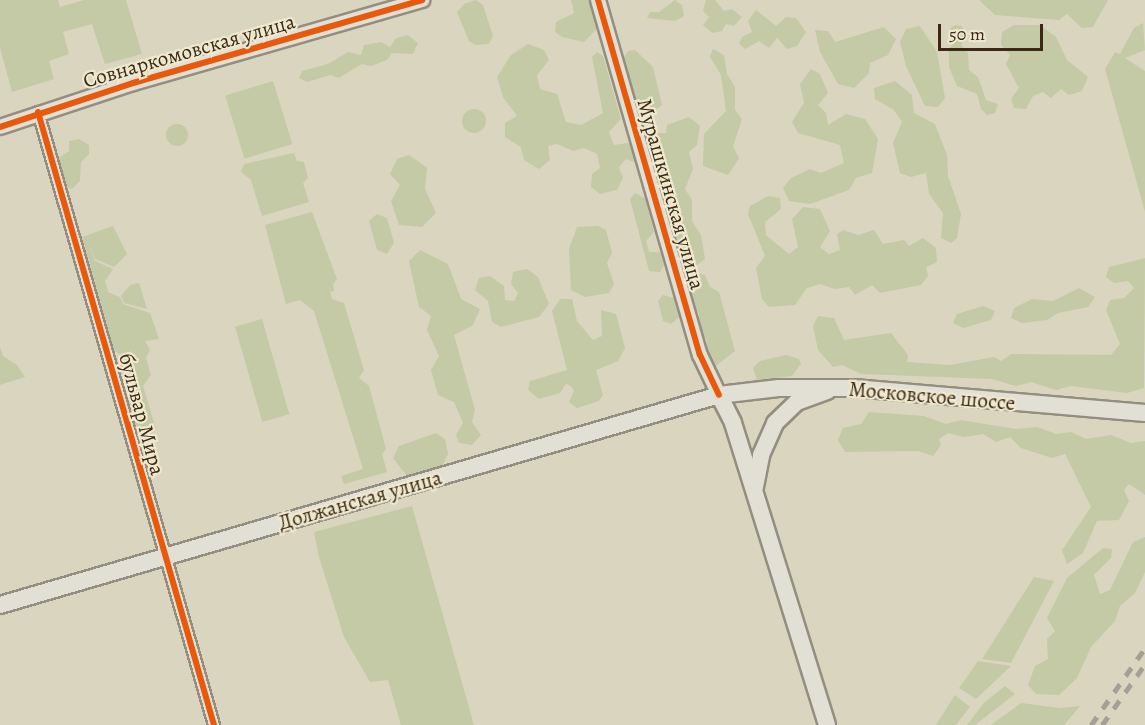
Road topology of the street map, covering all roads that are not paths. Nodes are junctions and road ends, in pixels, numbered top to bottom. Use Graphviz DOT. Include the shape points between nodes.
graph roads {
  1 [pos="422,0"];
  2 [pos="598,0"];
  3 [pos="38,112"];
  4 [pos="0,127"];
  5 [pos="834,388"];
  6 [pos="719,395"];
  7 [pos="1145,406"];
  8 [pos="1124,411"];
  9 [pos="1145,413"];
  10 [pos="754,491"];
  11 [pos="164,555"];
  12 [pos="0,605"];
  13 [pos="214,725"];
  14 [pos="826,725"];
  1 -- 3 [label="street, Совнаркомовская улица"];
  2 -- 6 [label="street, Мурашкинская улица" via="700,355"];
  3 -- 4 [label="street, Совнаркомовская улица"];
  3 -- 11 [label="street, бульвар Мира"];
  5 -- 6 [label="main road, Московское шоссе" via="779,388"];
  5 -- 8 [label="main road, Московское шоссе"];
  5 -- 10 [label="main road, Мурашкинская улица" via="796,402 775,423 760,455"];
  6 -- 10 [label="main road, Мурашкинская улица"];
  6 -- 11 [label="main road, Должанская улица"];
  7 -- 8 [label="main road"];
  8 -- 9 [label="main road, Московское шоссе"];
  10 -- 14 [label="main road, Мурашкинская улица"];
  11 -- 12 [label="main road, Должанская улица"];
  11 -- 13 [label="street, бульвар Мира"];
}
